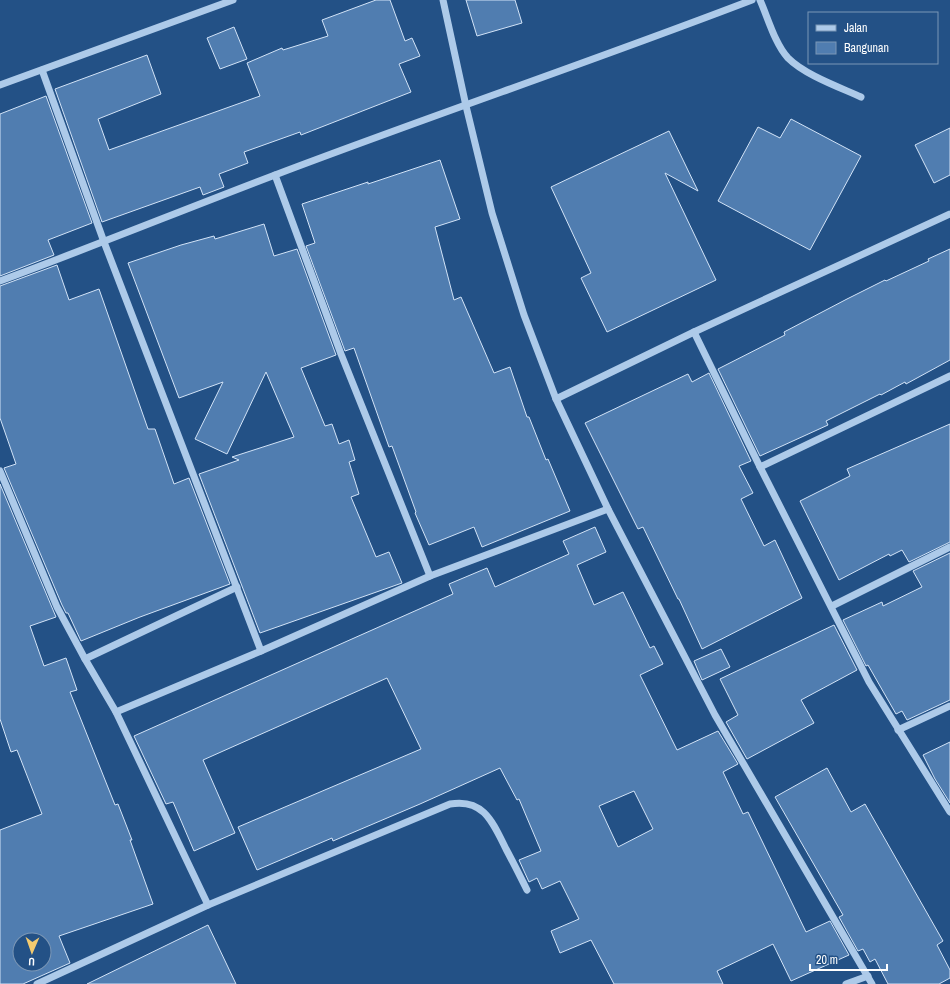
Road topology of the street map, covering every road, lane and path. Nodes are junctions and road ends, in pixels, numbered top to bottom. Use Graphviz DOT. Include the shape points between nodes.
graph roads {
  1 [pos="234,0"];
  2 [pos="443,0"];
  3 [pos="752,0"];
  4 [pos="760,0"];
  5 [pos="42,70"];
  6 [pos="0,85"];
  7 [pos="861,97"];
  8 [pos="466,106"];
  9 [pos="276,175"];
  10 [pos="950,214"];
  11 [pos="104,242"];
  12 [pos="0,281"];
  13 [pos="694,332"];
  14 [pos="950,376"];
  15 [pos="556,399"];
  16 [pos="760,467"];
  17 [pos="0,471"];
  18 [pos="608,509"];
  19 [pos="950,547"];
  20 [pos="430,576"];
  21 [pos="237,587"];
  22 [pos="832,606"];
  23 [pos="260,651"];
  24 [pos="85,659"];
  25 [pos="950,706"];
  26 [pos="116,712"];
  27 [pos="898,730"];
  28 [pos="950,812"];
  29 [pos="527,890"];
  30 [pos="208,905"];
  31 [pos="868,976"];
  32 [pos="37,984"];
  33 [pos="846,984"];
  34 [pos="872,984"];
  1 -- 5 [label="street"];
  2 -- 8 [label="street"];
  3 -- 8 [label="street"];
  4 -- 7 [label="street" via="779,44 788,58 801,69"];
  5 -- 6 [label="street"];
  5 -- 11 [label="street"];
  8 -- 9 [label="street"];
  8 -- 15 [label="street" via="492,213 524,315"];
  9 -- 11 [label="street"];
  9 -- 20 [label="street" via="341,354"];
  10 -- 13 [label="street"];
  11 -- 12 [label="street"];
  11 -- 21 [label="street"];
  13 -- 15 [label="street"];
  13 -- 16 [label="street"];
  14 -- 16 [label="street"];
  15 -- 18 [label="street"];
  16 -- 22 [label="street"];
  17 -- 24 [label="street" via="57,607"];
  18 -- 20 [label="street"];
  18 -- 31 [label="street" via="715,715"];
  19 -- 22 [label="street"];
  20 -- 23 [label="street"];
  21 -- 23 [label="street"];
  21 -- 24 [label="street"];
  22 -- 27 [label="street" via="869,682"];
  23 -- 26 [label="street"];
  24 -- 26 [label="street"];
  25 -- 27 [label="street"];
  26 -- 30 [label="street"];
  27 -- 28 [label="street"];
  29 -- 30 [label="street" via="492,821 476,806 457,803"];
  30 -- 32 [label="street"];
  31 -- 33 [label="street"];
  31 -- 34 [label="street"];
}
